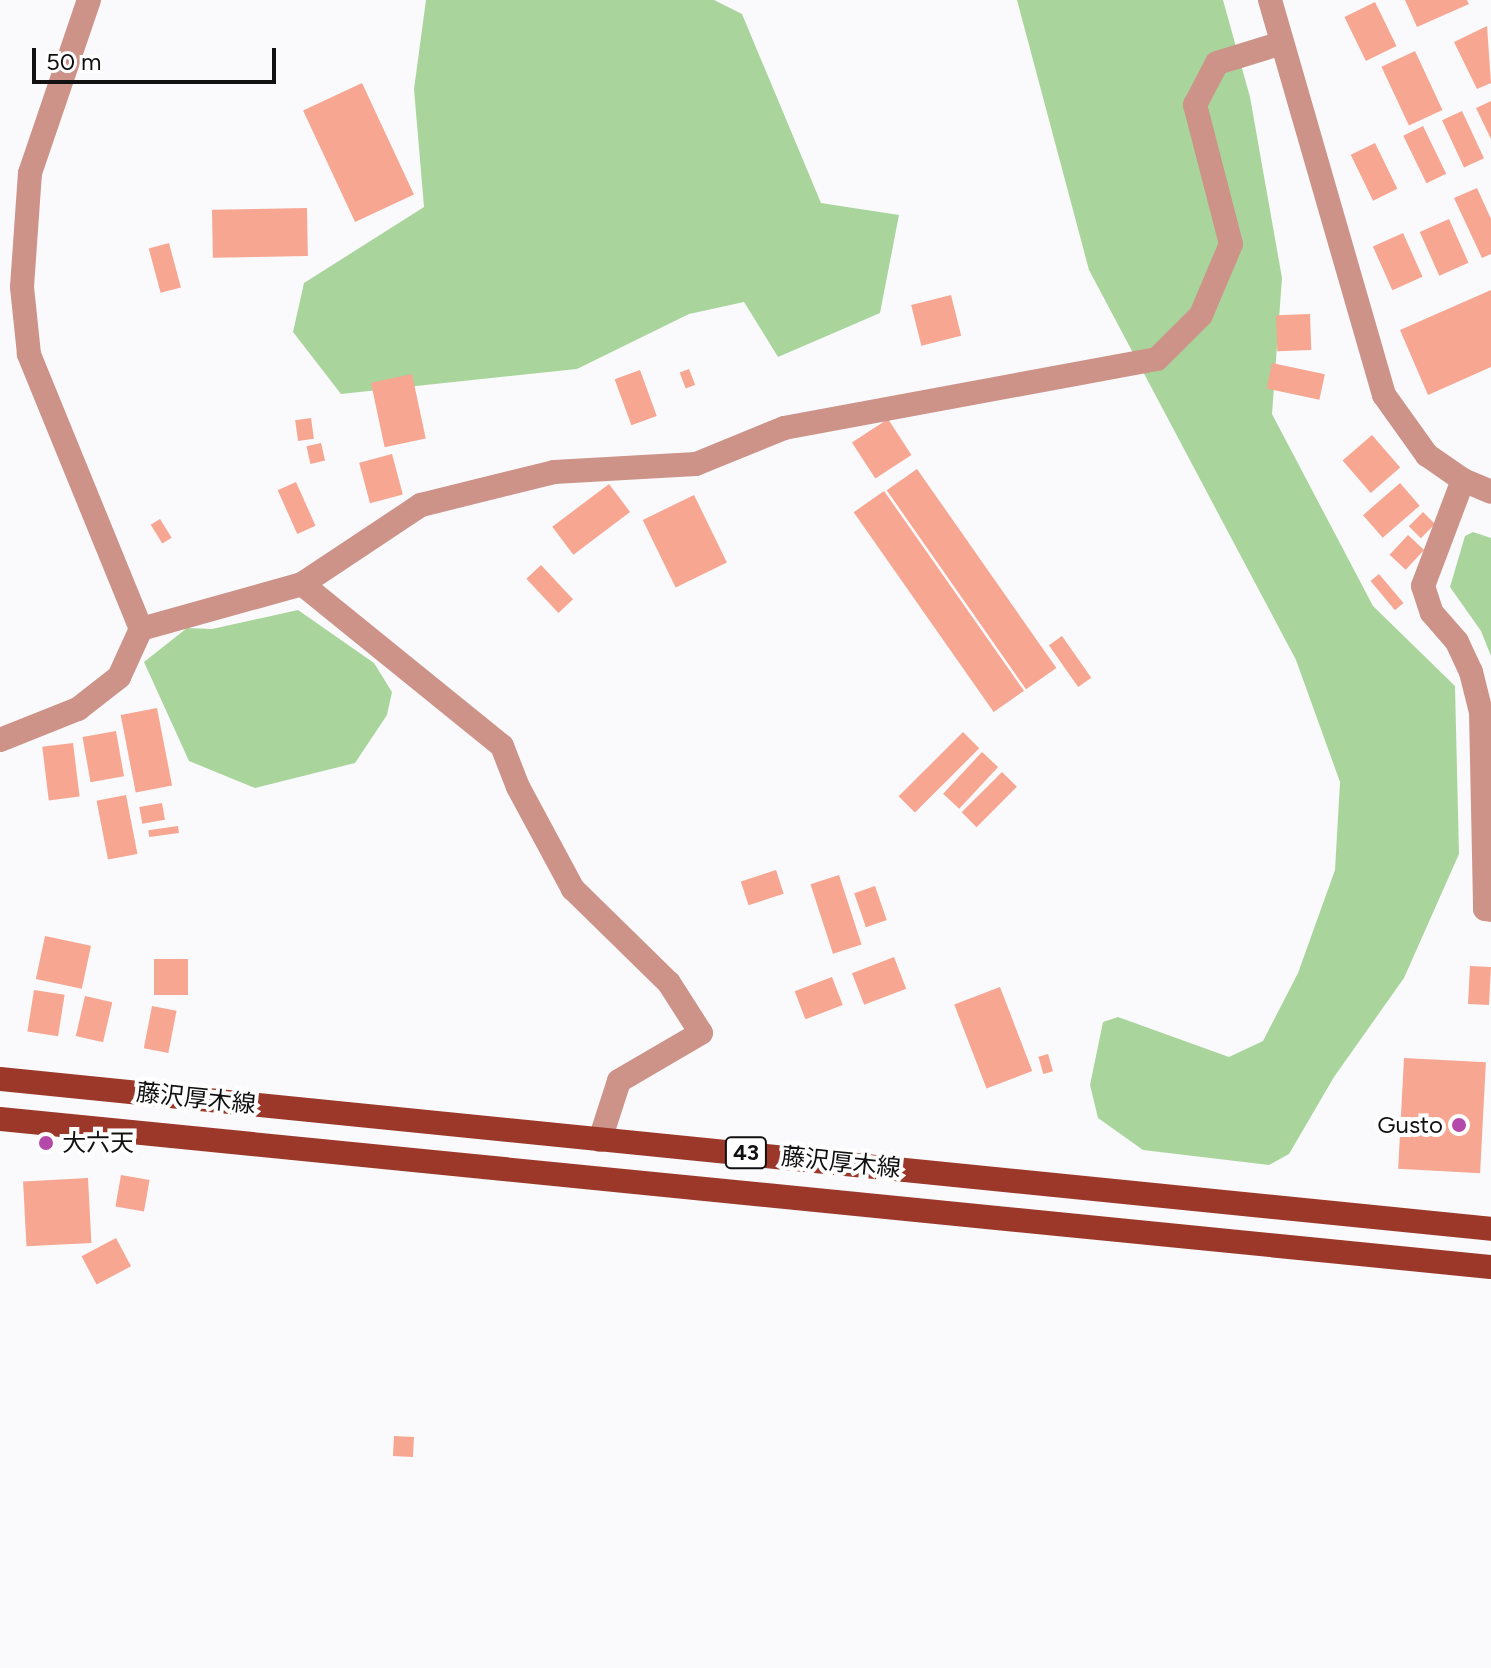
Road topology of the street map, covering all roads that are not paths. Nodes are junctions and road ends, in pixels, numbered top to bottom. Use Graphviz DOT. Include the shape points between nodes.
graph roads {
  1 [pos="89,0"];
  2 [pos="1270,0"];
  3 [pos="1282,43"];
  4 [pos="1463,480"];
  5 [pos="1491,492"];
  6 [pos="302,584"];
  7 [pos="141,629"];
  8 [pos="0,740"];
  9 [pos="1491,910"];
  10 [pos="0,1079"];
  11 [pos="0,1119"];
  12 [pos="600,1140"];
  13 [pos="1491,1229"];
  14 [pos="1491,1267"];
  1 -- 7 [label="street" via="30,173 22,287 29,354"];
  2 -- 3 [label="street"];
  3 -- 4 [label="street" via="1384,395 1427,455"];
  3 -- 6 [label="street" via="1217,63 1195,105 1231,244 1201,315 1157,359 784,428 696,464 554,472 421,505"];
  4 -- 5 [label="street"];
  4 -- 9 [label="street" via="1423,586 1432,613 1457,642 1471,672 1481,712 1485,909"];
  6 -- 7 [label="street"];
  6 -- 12 [label="street" via="502,746 573,889 669,983 701,1033 619,1081"];
  7 -- 8 [label="street" via="119,677 78,709"];
  10 -- 12 [label="main road, 藤沢厚木線 / 43"];
  11 -- 14 [label="main road, 藤沢厚木線 / 43"];
  12 -- 13 [label="main road, 藤沢厚木線 / 43"];
}
